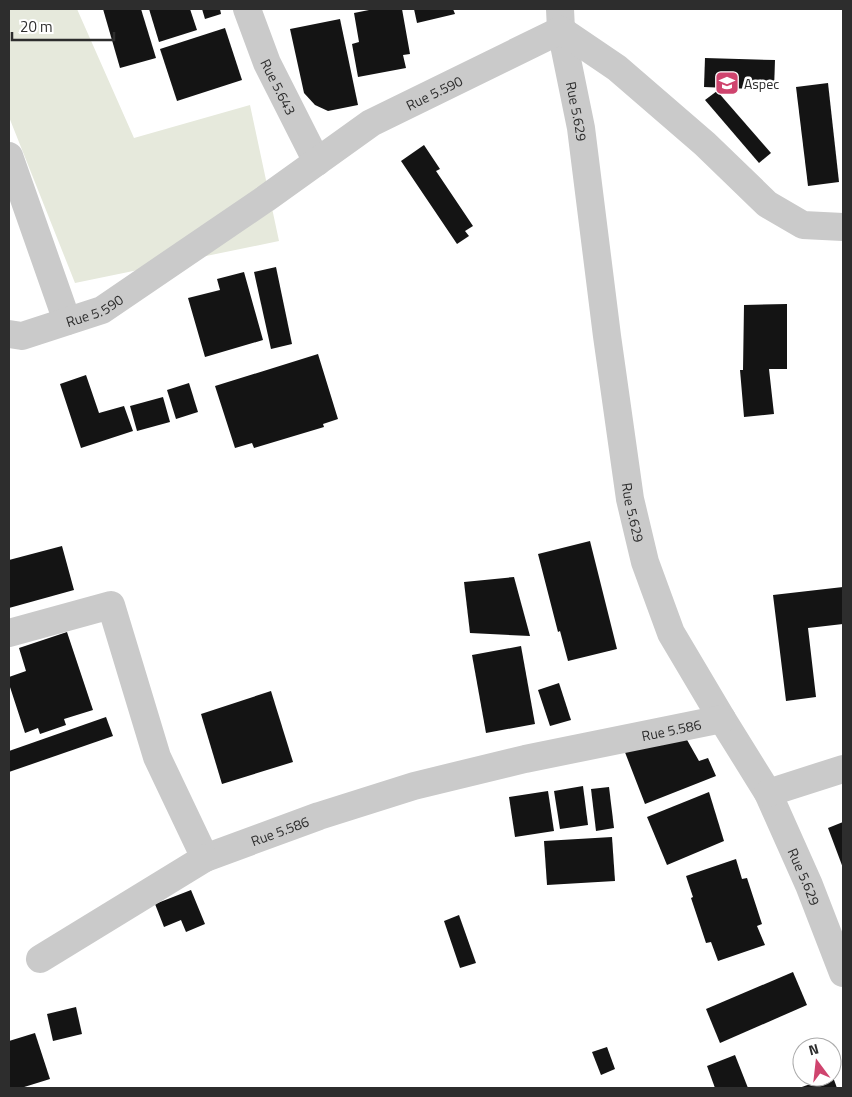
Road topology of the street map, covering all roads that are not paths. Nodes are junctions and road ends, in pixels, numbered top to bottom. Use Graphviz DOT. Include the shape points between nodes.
graph roads {
  1 [pos="248,9"];
  2 [pos="560,19"];
  3 [pos="9,156"];
  4 [pos="317,162"];
  5 [pos="843,227"];
  6 [pos="67,321"];
  7 [pos="9,334"];
  8 [pos="9,633"];
  9 [pos="722,719"];
  10 [pos="843,769"];
  11 [pos="768,793"];
  12 [pos="205,858"];
  13 [pos="40,960"];
  14 [pos="843,973"];
  1 -- 4 [label="street, Rue 5.643" via="267,63"];
  2 -- 4 [label="street, Rue 5.590" via="371,123"];
  2 -- 5 [label="street" via="705,144 767,204 803,225"];
  2 -- 9 [label="street, Rue 5.629" via="581,128 630,499 645,562 672,633"];
  3 -- 6 [label="street"];
  4 -- 6 [label="street, Rue 5.590" via="102,310"];
  6 -- 7 [label="street, Rue 5.590" via="22,336"];
  8 -- 12 [label="street" via="111,605 157,757"];
  9 -- 11 [label="street, Rue 5.629"];
  9 -- 12 [label="street, Rue 5.586" via="414,786 319,816"];
  10 -- 11 [label="street"];
  11 -- 14 [label="street, Rue 5.629"];
  12 -- 13 [label="street, Rue 5.586"];
}
